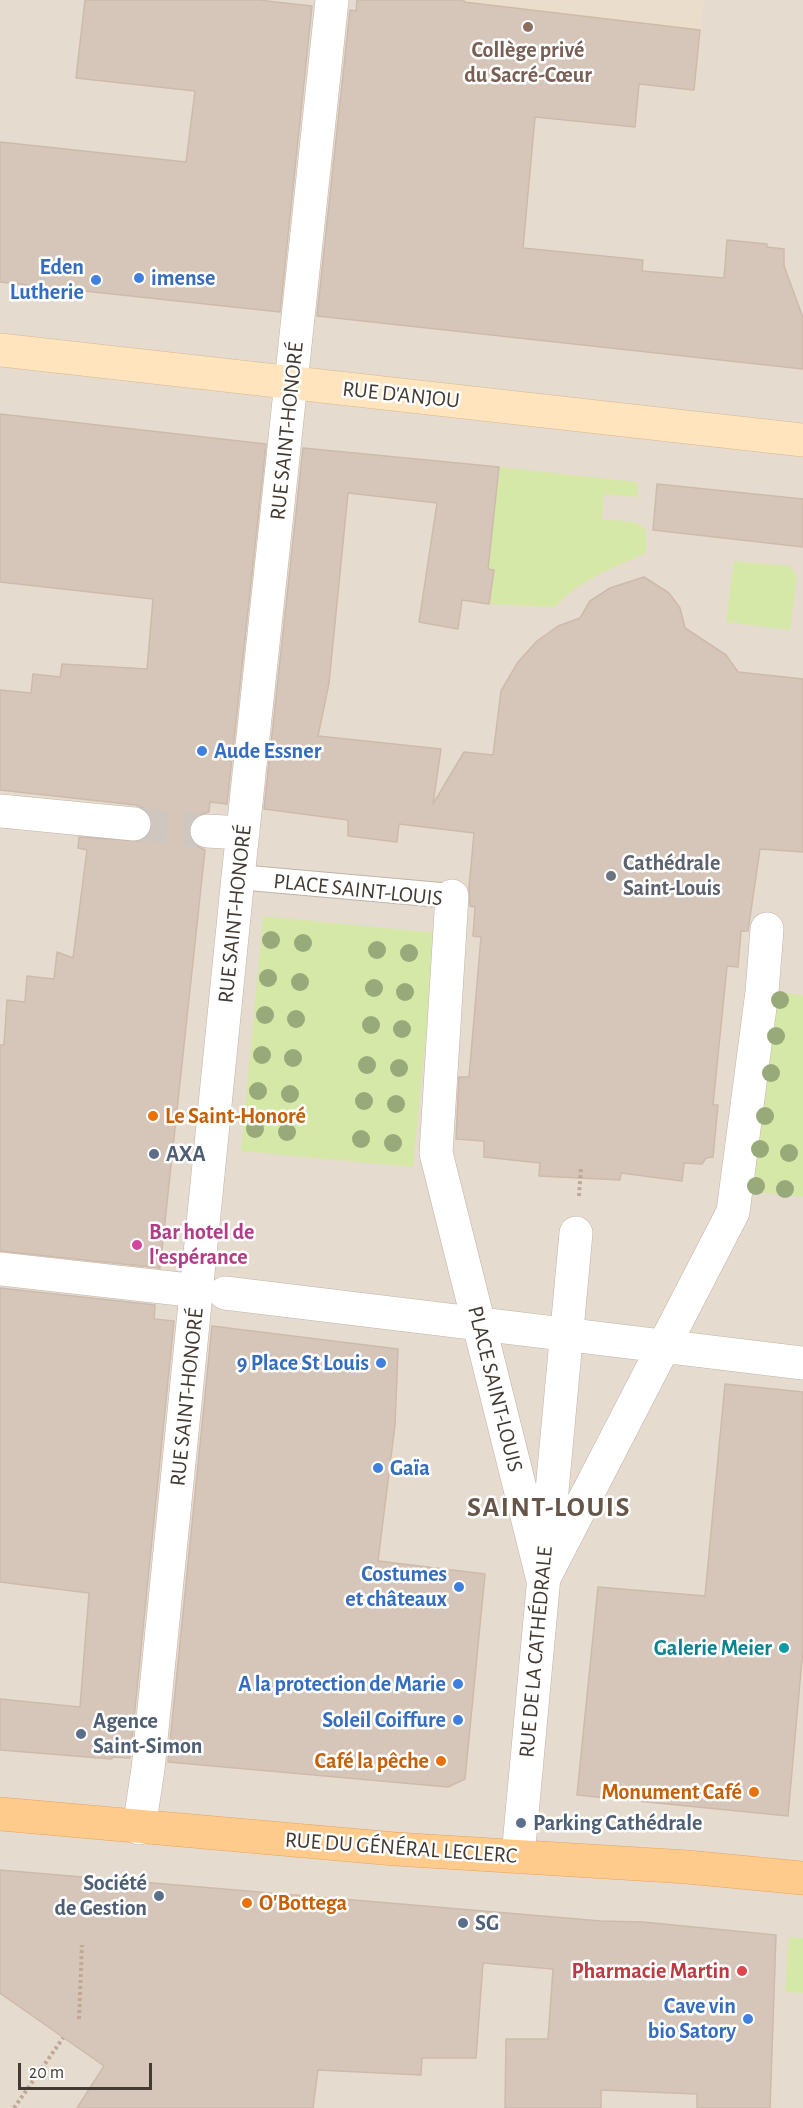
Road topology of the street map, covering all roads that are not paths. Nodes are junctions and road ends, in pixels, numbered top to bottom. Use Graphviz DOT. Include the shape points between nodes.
graph roads {
  1 [pos="332,0"];
  2 [pos="0,350"];
  3 [pos="291,382"];
  4 [pos="803,440"];
  5 [pos="0,810"];
  6 [pos="134,824"];
  7 [pos="207,831"];
  8 [pos="243,833"];
  9 [pos="238,877"];
  10 [pos="452,896"];
  11 [pos="767,928"];
  12 [pos="576,1233"];
  13 [pos="0,1269"];
  14 [pos="211,1292"];
  15 [pos="479,1324"];
  16 [pos="567,1335"];
  17 [pos="663,1346"];
  18 [pos="803,1363"];
  19 [pos="543,1580"];
  20 [pos="0,1814"];
  21 [pos="139,1828"];
  22 [pos="518,1856"];
  23 [pos="803,1878"];
  1 -- 3 [label="street, RUE SAINT-HONORÉ"];
  2 -- 3 [label="street, RUE D'ANJOU"];
  3 -- 4 [label="street, RUE D'ANJOU"];
  3 -- 8 [label="street, RUE SAINT-HONORÉ"];
  5 -- 6 [label="street"];
  7 -- 8 [label="street"];
  8 -- 9 [label="street, RUE SAINT-HONORÉ"];
  9 -- 10 [label="lane, PLACE SAINT-LOUIS"];
  9 -- 14 [label="street, RUE SAINT-HONORÉ"];
  10 -- 15 [label="street, PLACE SAINT-LOUIS" via="436,1153"];
  11 -- 17 [label="street" via="733,1212"];
  12 -- 16 [label="street, RUE DE LA CATHÉDRALE"];
  13 -- 14 [label="street"];
  14 -- 15 [label="street"];
  14 -- 21 [label="street, RUE SAINT-HONORÉ"];
  15 -- 16 [label="street"];
  15 -- 19 [label="street, PLACE SAINT-LOUIS"];
  16 -- 17 [label="street"];
  16 -- 19 [label="street, RUE DE LA CATHÉDRALE"];
  17 -- 18 [label="street"];
  17 -- 19 [label="street"];
  19 -- 22 [label="street, RUE DE LA CATHÉDRALE"];
  20 -- 21 [label="main road, RUE DU GÉNÉRAL LECLERC"];
  21 -- 22 [label="main road, RUE DU GÉNÉRAL LECLERC"];
  22 -- 23 [label="main road, RUE DU GÉNÉRAL LECLERC"];
}
